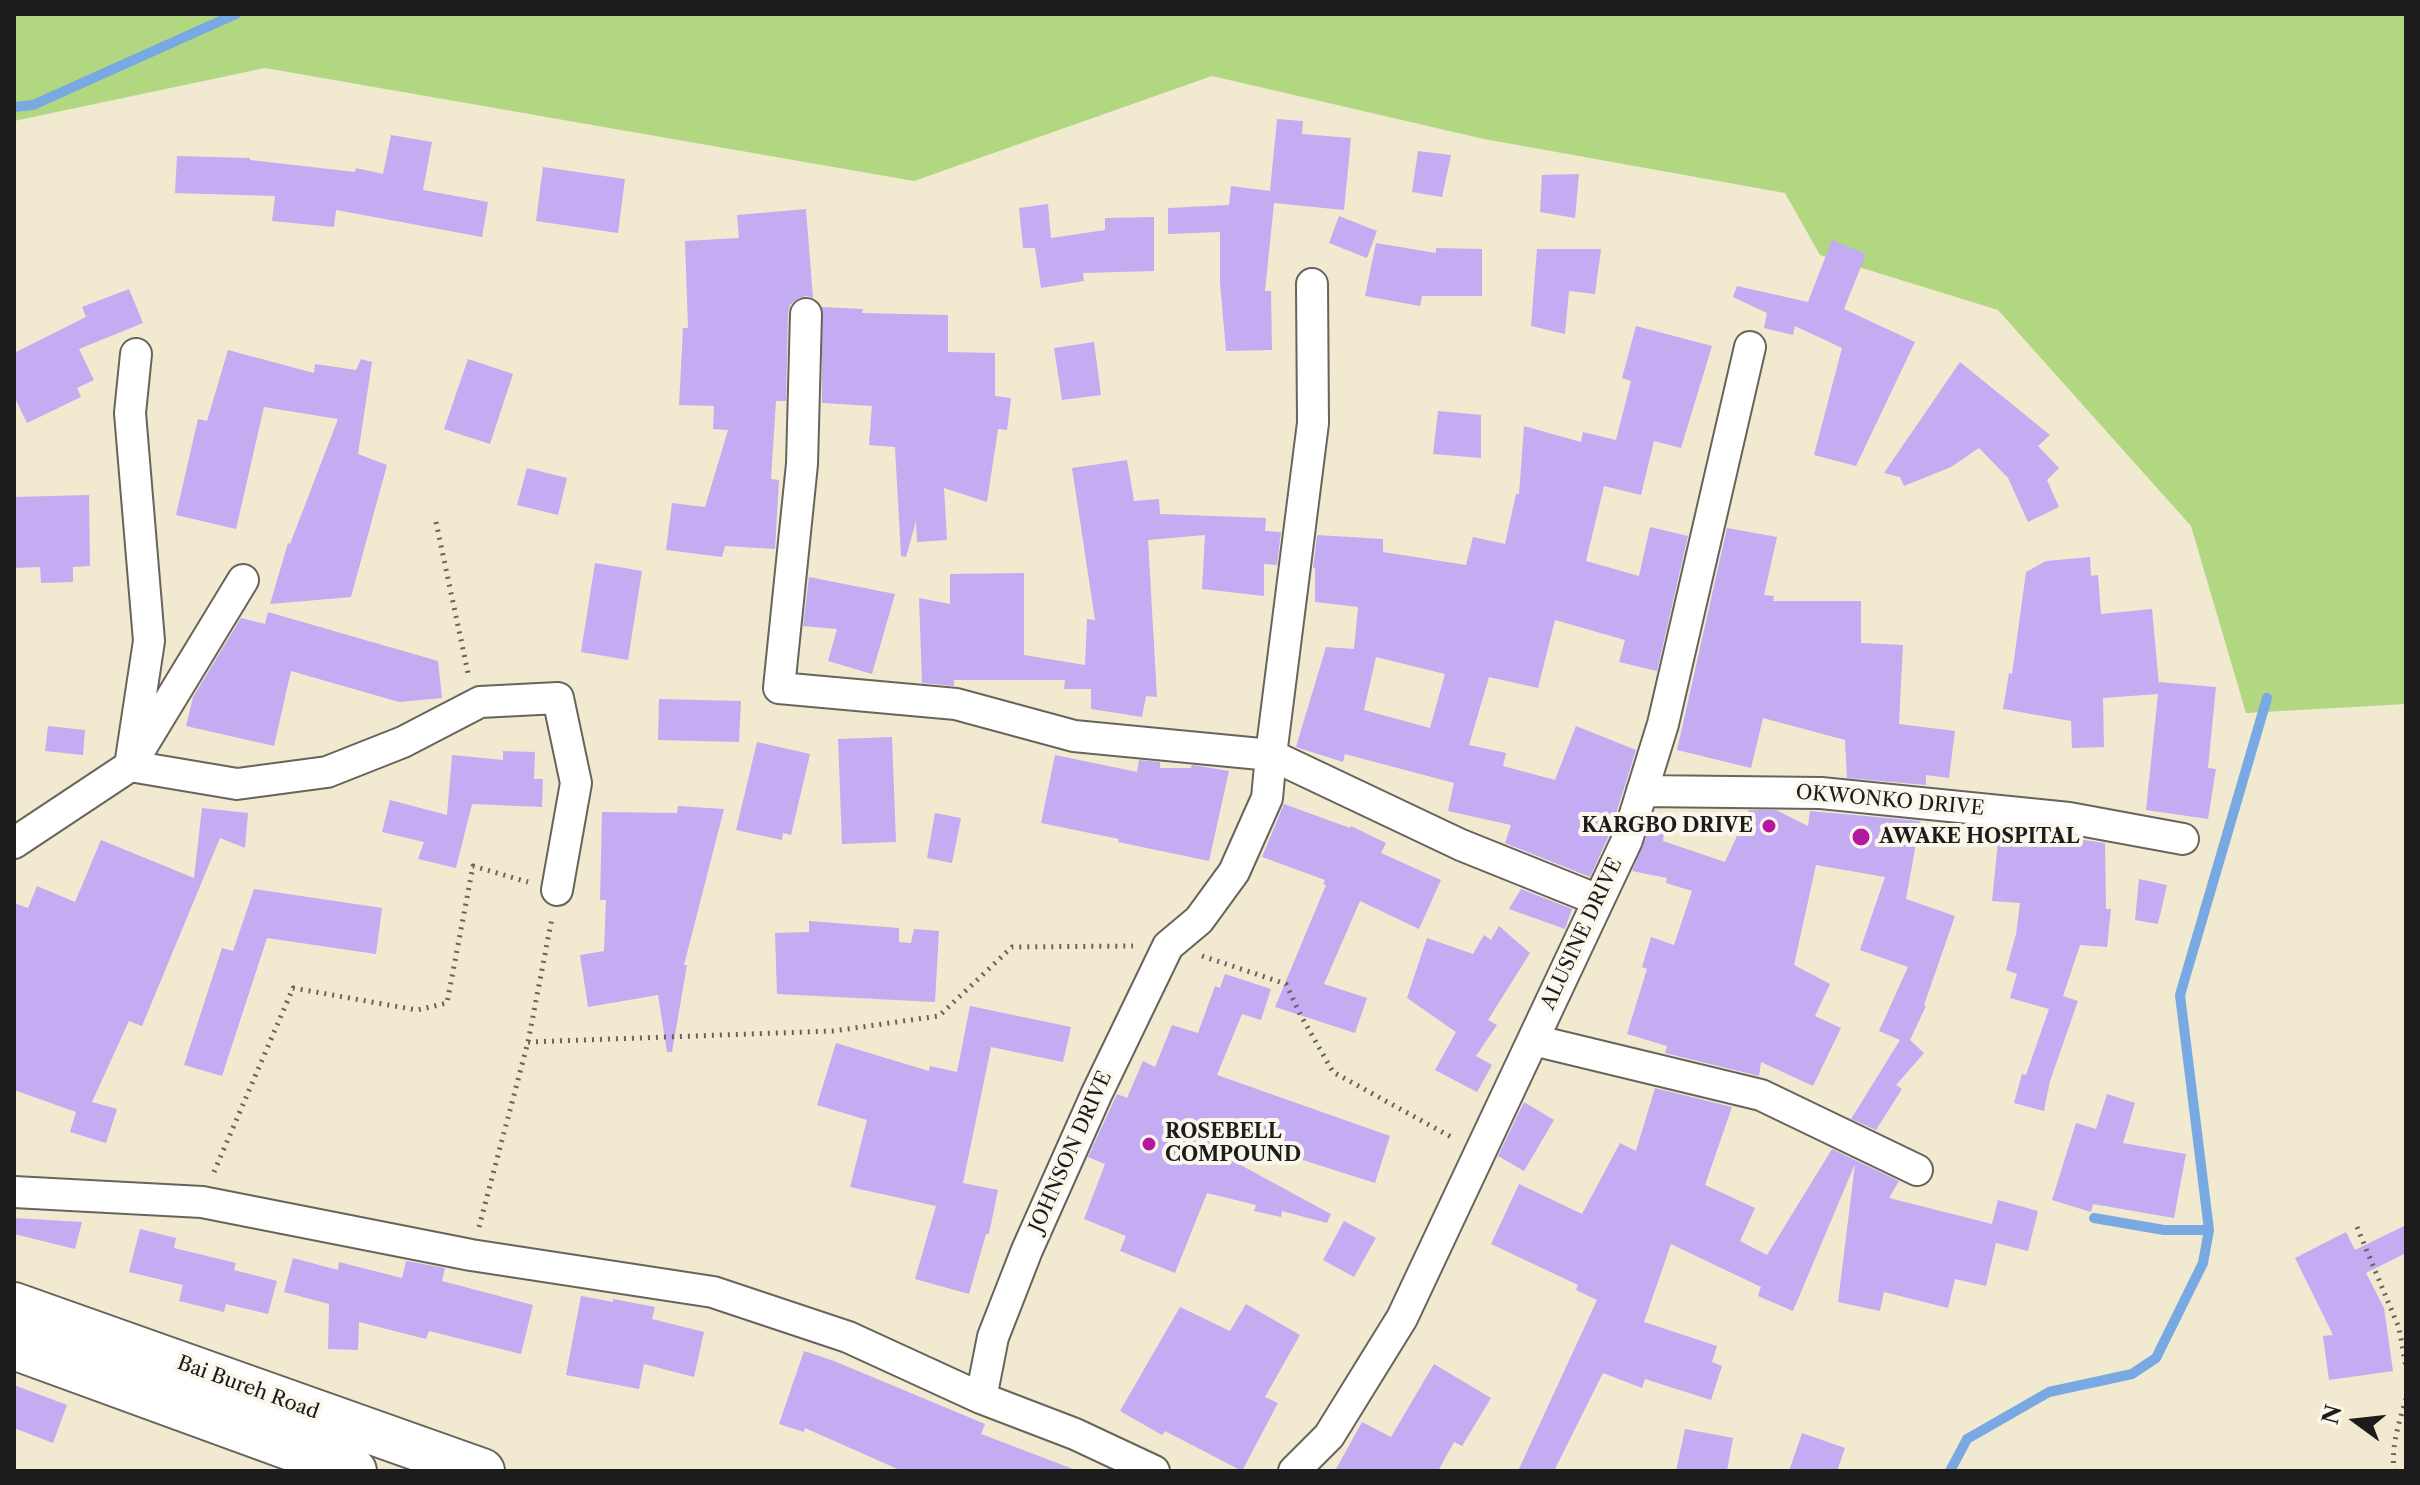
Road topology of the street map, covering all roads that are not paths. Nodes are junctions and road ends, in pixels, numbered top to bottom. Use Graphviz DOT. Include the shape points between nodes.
graph roads {
  1 [pos="1312,284"];
  2 [pos="806,314"];
  3 [pos="1750,347"];
  4 [pos="136,354"];
  5 [pos="243,580"];
  6 [pos="1271,755"];
  7 [pos="130,766"];
  8 [pos="1642,791"];
  9 [pos="2183,839"];
  10 [pos="14,843"];
  11 [pos="557,890"];
  12 [pos="1598,900"];
  13 [pos="1533,1040"];
  14 [pos="1917,1170"];
  15 [pos="14,1192"];
  16 [pos="14,1305"];
  17 [pos="14,1347"];
  18 [pos="981,1398"];
  19 [pos="354,1471"];
  20 [pos="482,1471"];
  21 [pos="1154,1471"];
  22 [pos="1294,1471"];
  1 -- 6 [label="street, JOHNSON DRIVE" via="1313,423"];
  2 -- 6 [label="street" via="802,464 779,688 956,704 1074,736"];
  3 -- 8 [label="street, ALUSINE DRIVE" via="1663,724"];
  4 -- 7 [label="street" via="130,413 149,641"];
  5 -- 7 [label="street"];
  6 -- 12 [label="street" via="1461,845"];
  6 -- 18 [label="street, JOHNSON DRIVE" via="1267,798 1234,872 1199,920 1168,946 1097,1093 993,1337"];
  7 -- 10 [label="street"];
  7 -- 11 [label="street" via="237,784 327,772 403,742 480,702 558,698 576,783"];
  8 -- 9 [label="street, OKWONKO DRIVE" via="1821,793 2069,818"];
  8 -- 12 [label="street, ALUSINE DRIVE" via="1627,840"];
  12 -- 13 [label="street, ALUSINE DRIVE"];
  13 -- 14 [label="street" via="1761,1095"];
  13 -- 22 [label="street, ALUSINE DRIVE" via="1402,1318 1329,1436"];
  15 -- 18 [label="street" via="202,1202 471,1255 713,1292 848,1337"];
  16 -- 20 [label="highway, Bai Bureh Road"];
  17 -- 19 [label="highway, Bai Bureh Road"];
  18 -- 21 [label="street"];
}
